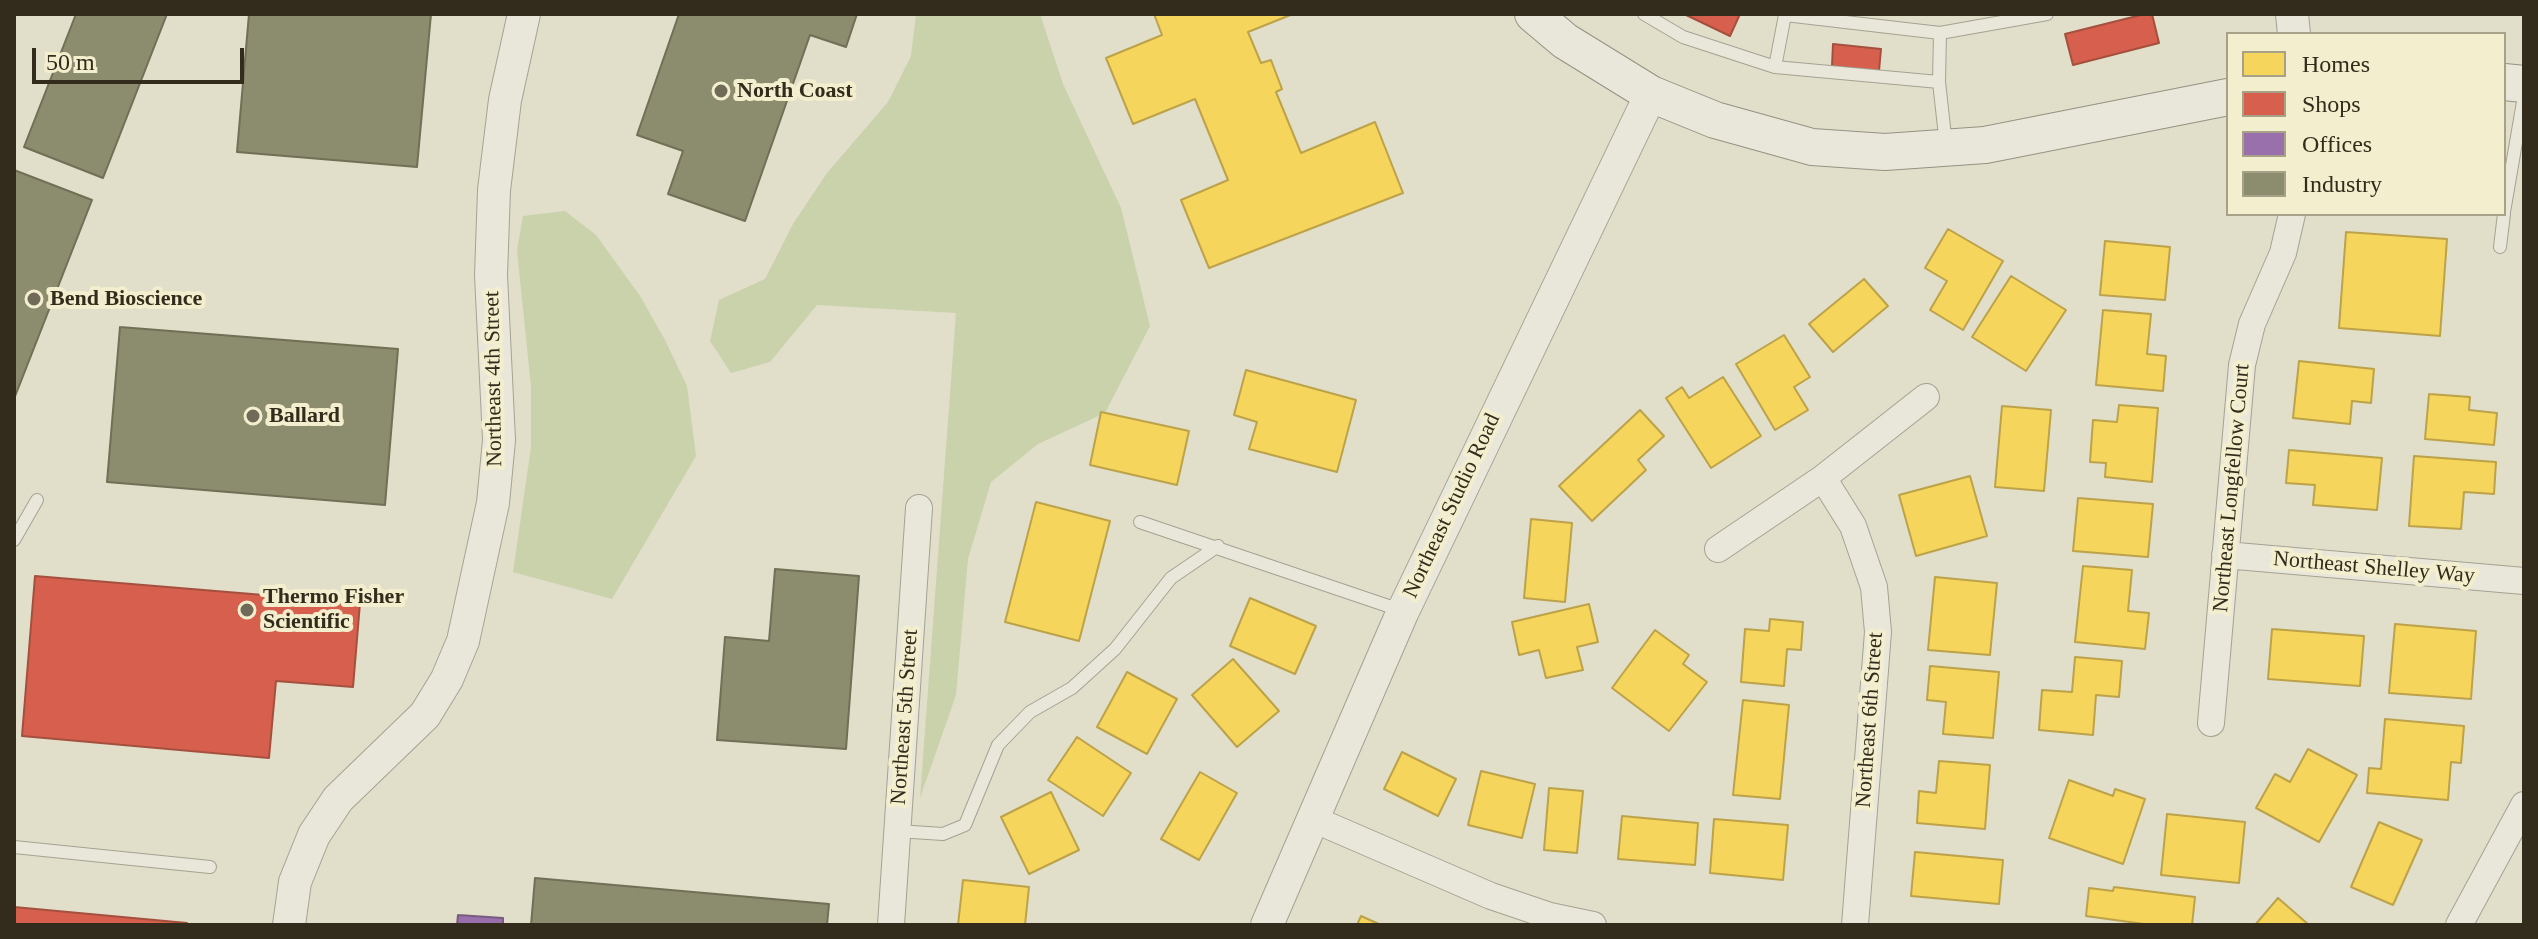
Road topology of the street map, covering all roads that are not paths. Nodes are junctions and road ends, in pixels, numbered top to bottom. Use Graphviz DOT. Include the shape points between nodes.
graph roads {
  1 [pos="524,14"];
  2 [pos="1533,14"];
  3 [pos="1644,14"];
  4 [pos="2047,14"];
  5 [pos="1940,33"];
  6 [pos="1775,67"];
  7 [pos="1939,82"];
  8 [pos="1651,94"];
  9 [pos="2524,96"];
  10 [pos="2226,97"];
  11 [pos="1946,147"];
  12 [pos="2506,183"];
  13 [pos="2292,216"];
  14 [pos="2504,216"];
  15 [pos="2500,247"];
  16 [pos="1926,397"];
  17 [pos="1823,478"];
  18 [pos="37,500"];
  19 [pos="919,508"];
  20 [pos="1140,522"];
  21 [pos="14,540"];
  22 [pos="1218,546"];
  23 [pos="1718,549"];
  24 [pos="2225,555"];
  25 [pos="2524,581"];
  26 [pos="1403,611"];
  27 [pos="2211,723"];
  28 [pos="2524,805"];
  29 [pos="1313,819"];
  30 [pos="897,831"];
  31 [pos="14,847"];
  32 [pos="210,867"];
  33 [pos="289,925"];
  34 [pos="891,925"];
  35 [pos="1267,925"];
  36 [pos="1593,925"];
  37 [pos="1855,925"];
  38 [pos="2459,925"];
  1 -- 33 [label="street, Northeast 4th Street" via="505,100 494,190 491,275 499,440 493,503 471,612 456,660 425,715 338,799 314,835 295,882"];
  2 -- 8 [label="main road" via="1565,41"];
  3 -- 6 [label="lane" via="1683,37"];
  4 -- 5 [label="lane"];
  5 -- 6 [label="lane" via="1785,15"];
  5 -- 7 [label="lane"];
  6 -- 7 [label="lane"];
  7 -- 11 [label="lane"];
  8 -- 11 [label="main road" via="1715,120 1812,147 1885,152"];
  8 -- 26 [label="street, Northeast Studio Road"];
  9 -- 12 [label="lane"];
  10 -- 11 [label="main road" via="1985,145"];
  13 -- 24 [label="street, Northeast Longfellow Court" via="2242,365"];
  14 -- 15 [label="lane"];
  16 -- 17 [label="street"];
  17 -- 23 [label="street"];
  17 -- 37 [label="street, Northeast 6th Street" via="1853,526 1874,587 1878,632"];
  18 -- 21 [label="lane"];
  19 -- 30 [label="street, Northeast 5th Street"];
  20 -- 22 [label="lane"];
  22 -- 26 [label="lane"];
  22 -- 30 [label="lane" via="1171,578 1115,649 1072,688 1030,712 998,745 965,825 943,834"];
  24 -- 25 [label="street, Northeast Shelley Way"];
  24 -- 27 [label="street, Northeast Longfellow Court"];
  26 -- 29 [label="street, Northeast Studio Road"];
  28 -- 38 [label="street"];
  29 -- 35 [label="street, Northeast Studio Road"];
  29 -- 36 [label="street" via="1491,896"];
  30 -- 34 [label="street, Northeast 5th Street"];
  31 -- 32 [label="lane"];
}
